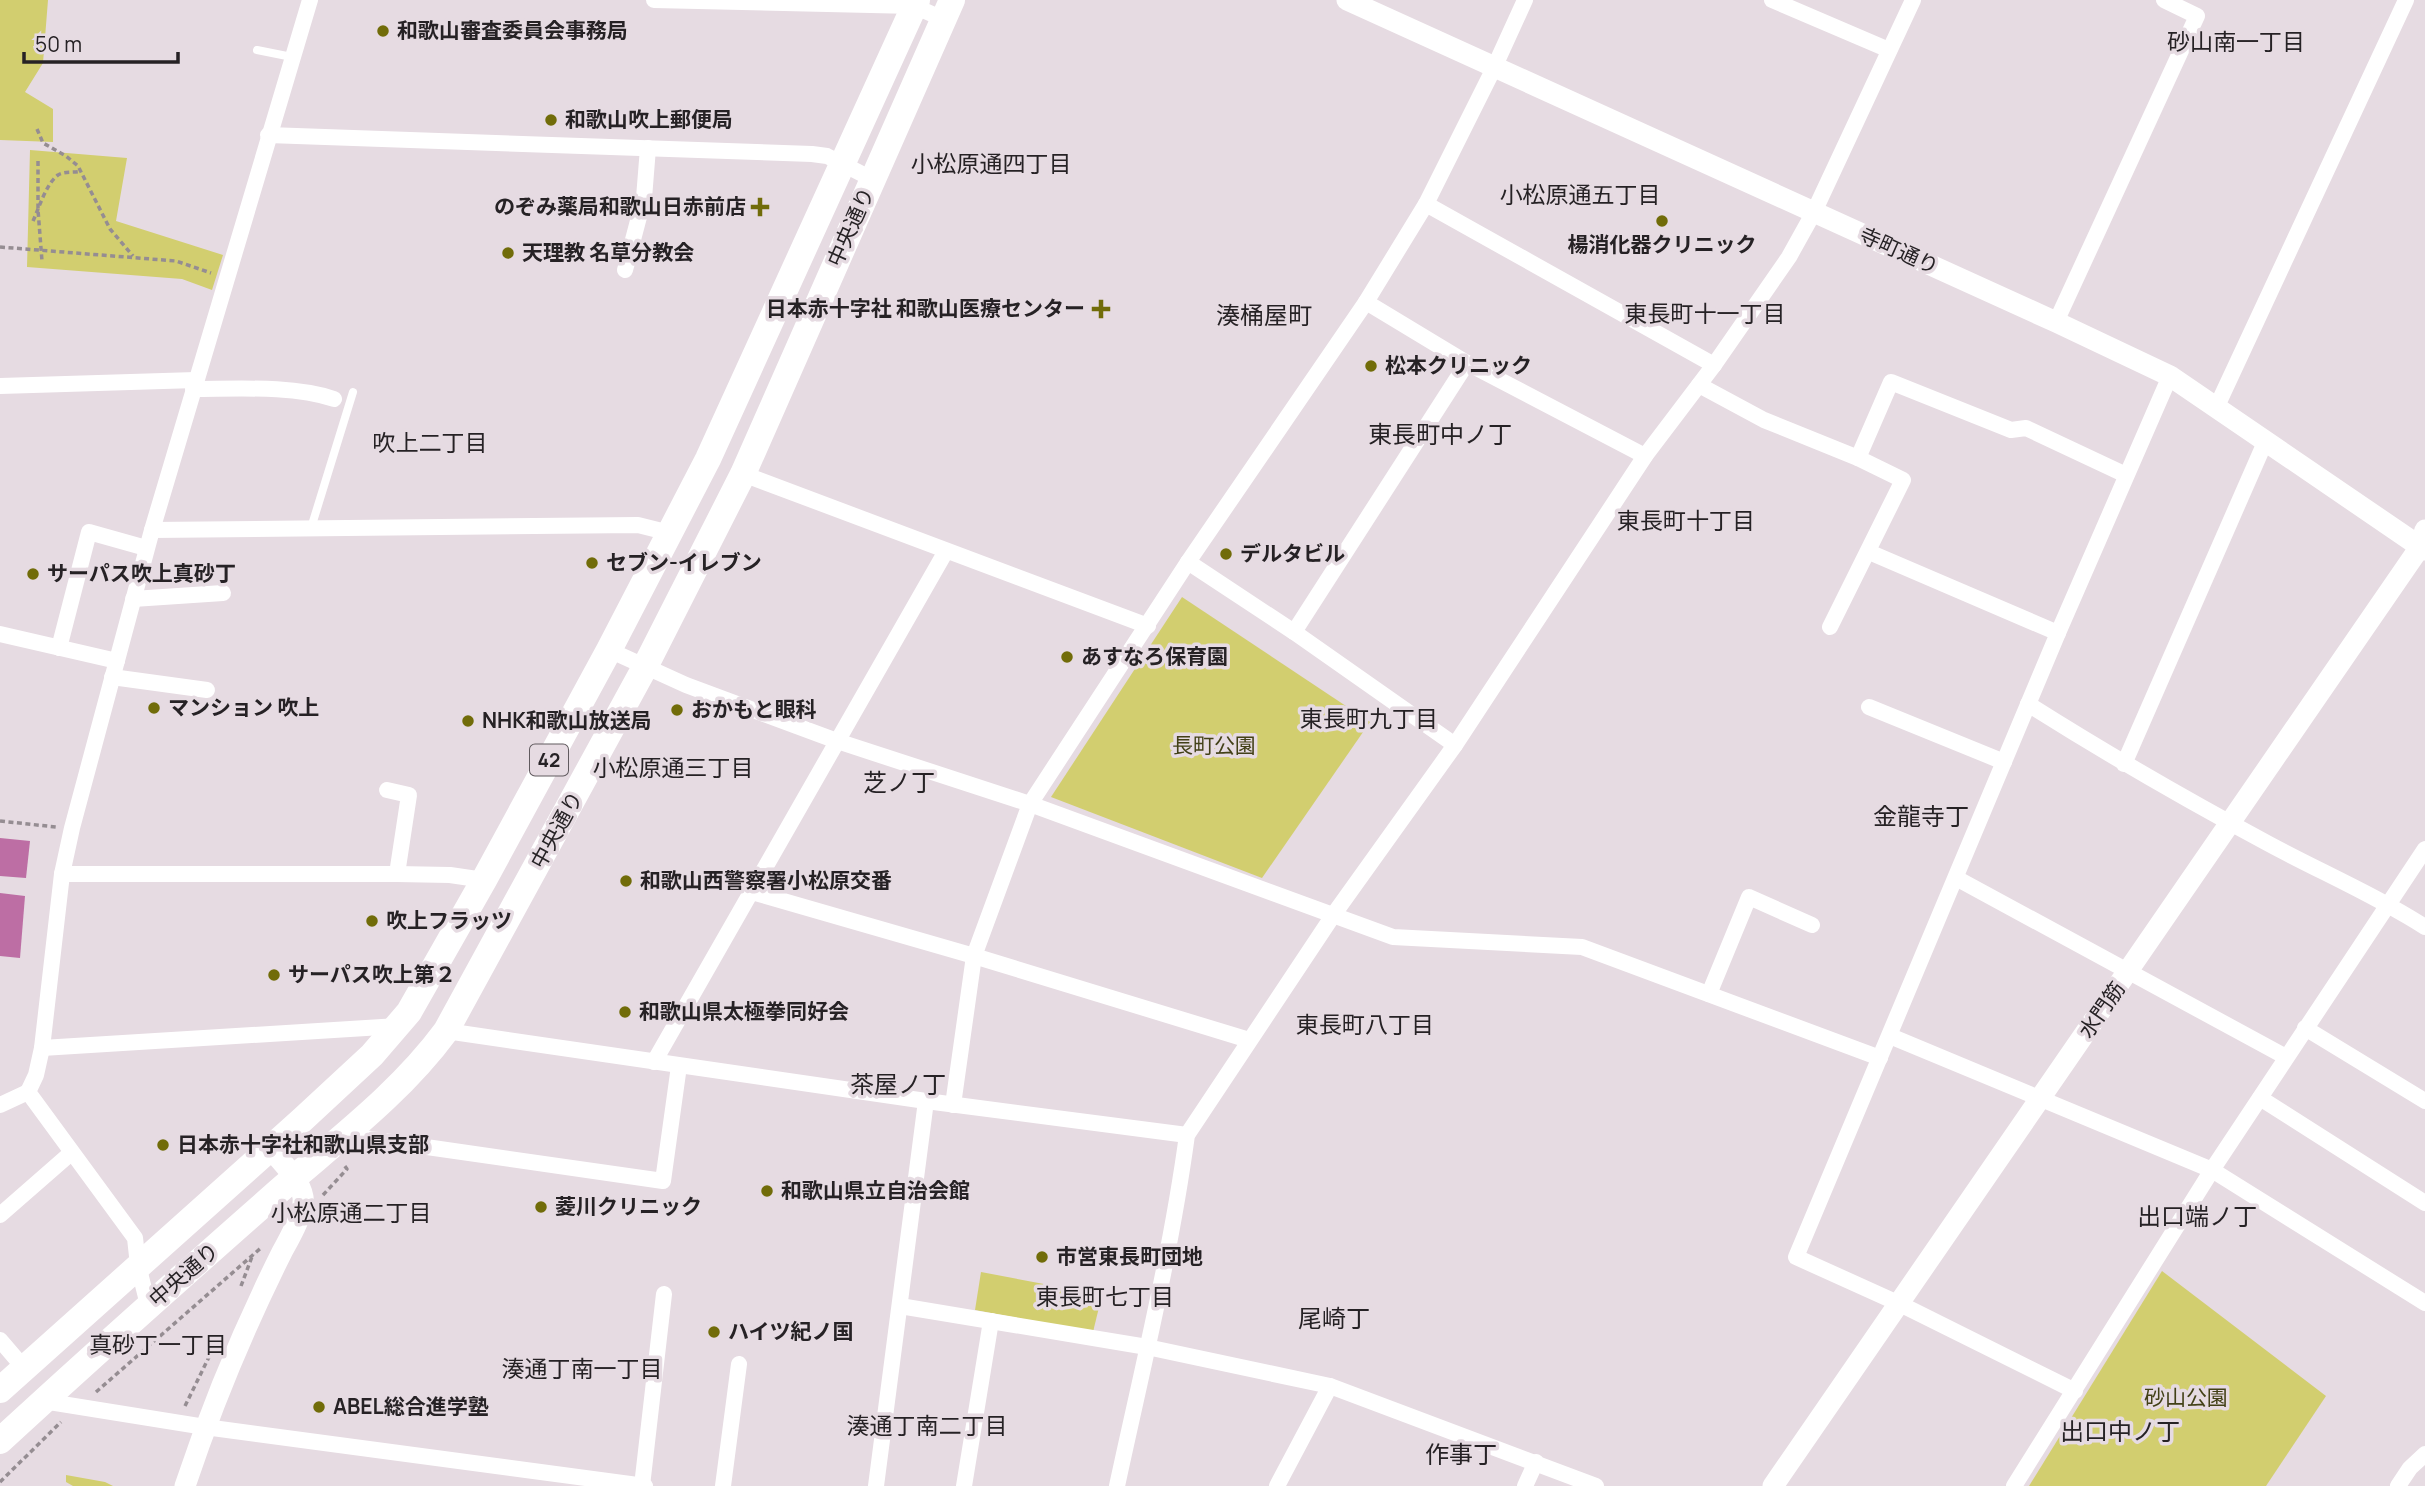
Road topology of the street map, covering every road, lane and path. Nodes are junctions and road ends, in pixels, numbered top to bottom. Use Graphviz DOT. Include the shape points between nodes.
graph roads {
  1 [pos="310,0"];
  2 [pos="654,0"];
  3 [pos="677,0"];
  4 [pos="1347,0"];
  5 [pos="1525,0"];
  6 [pos="1772,0"];
  7 [pos="1913,0"];
  8 [pos="2164,0"];
  9 [pos="2406,0"];
  10 [pos="916,3"];
  11 [pos="948,9"];
  12 [pos="257,50"];
  13 [pos="1889,50"];
  14 [pos="292,57"];
  15 [pos="1494,68"];
  16 [pos="37,129"];
  17 [pos="268,135"];
  18 [pos="648,148"];
  19 [pos="38,161"];
  20 [pos="842,164"];
  21 [pos="81,171"];
  22 [pos="873,179"];
  23 [pos="1426,204"];
  24 [pos="38,210"];
  25 [pos="1814,212"];
  26 [pos="33,221"];
  27 [pos="0,247"];
  28 [pos="42,250"];
  29 [pos="135,258"];
  30 [pos="42,261"];
  31 [pos="625,270"];
  32 [pos="226,279"];
  33 [pos="1366,302"];
  34 [pos="2056,322"];
  35 [pos="1467,363"];
  36 [pos="1714,365"];
  37 [pos="2170,376"];
  38 [pos="194,384"];
  39 [pos="0,386"];
  40 [pos="1699,386"];
  41 [pos="353,392"];
  42 [pos="334,398"];
  43 [pos="2217,406"];
  44 [pos="2266,440"];
  45 [pos="1645,456"];
  46 [pos="1858,458"];
  47 [pos="743,474"];
  48 [pos="2126,475"];
  49 [pos="311,528"];
  50 [pos="152,530"];
  51 [pos="670,533"];
  52 [pos="2423,542"];
  53 [pos="146,548"];
  54 [pos="946,551"];
  55 [pos="1868,552"];
  56 [pos="1188,562"];
  57 [pos="223,593"];
  58 [pos="133,599"];
  59 [pos="1148,626"];
  60 [pos="1830,627"];
  61 [pos="1294,632"];
  62 [pos="2058,633"];
  63 [pos="0,634"];
  64 [pos="59,648"];
  65 [pos="609,650"];
  66 [pos="645,667"];
  67 [pos="114,669"];
  68 [pos="207,690"];
  69 [pos="2028,704"];
  70 [pos="1869,707"];
  71 [pos="837,741"];
  72 [pos="1455,745"];
  73 [pos="2004,762"];
  74 [pos="2124,764"];
  75 [pos="387,790"];
  76 [pos="1030,804"];
  77 [pos="0,821"];
  78 [pos="2231,823"];
  79 [pos="72,828"];
  80 [pos="2425,849"];
  81 [pos="62,874"];
  82 [pos="397,874"];
  83 [pos="1955,878"];
  84 [pos="484,880"];
  85 [pos="752,892"];
  86 [pos="2389,904"];
  87 [pos="1334,914"];
  88 [pos="1812,925"];
  89 [pos="2425,927"];
  90 [pos="974,956"];
  91 [pos="2128,973"];
  92 [pos="1709,994"];
  93 [pos="398,1026"];
  94 [pos="2305,1028"];
  95 [pos="446,1031"];
  96 [pos="1890,1036"];
  97 [pos="1249,1040"];
  98 [pos="42,1048"];
  99 [pos="2286,1057"];
  100 [pos="1880,1058"];
  101 [pos="654,1062"];
  102 [pos="679,1066"];
  103 [pos="28,1092"];
  104 [pos="2041,1097"];
  105 [pos="2260,1098"];
  106 [pos="926,1101"];
  107 [pos="2425,1101"];
  108 [pos="6,1103"];
  109 [pos="953,1105"];
  110 [pos="0,1117"];
  111 [pos="343,1135"];
  112 [pos="1187,1135"];
  113 [pos="270,1148"];
  114 [pos="72,1153"];
  115 [pos="347,1169"];
  116 [pos="2212,1170"];
  117 [pos="294,1178"];
  118 [pos="322,1196"];
  119 [pos="2425,1203"];
  120 [pos="0,1215"];
  121 [pos="265,1245"];
  122 [pos="254,1252"];
  123 [pos="138,1265"];
  124 [pos="240,1288"];
  125 [pos="664,1294"];
  126 [pos="2425,1303"];
  127 [pos="1900,1304"];
  128 [pos="148,1305"];
  129 [pos="900,1306"];
  130 [pos="990,1321"];
  131 [pos="0,1340"];
  132 [pos="214,1347"];
  133 [pos="1147,1347"];
  134 [pos="739,1364"];
  135 [pos="24,1368"];
  136 [pos="1330,1386"];
  137 [pos="0,1390"];
  138 [pos="2075,1391"];
  139 [pos="43,1401"];
  140 [pos="79,1407"];
  141 [pos="180,1417"];
  142 [pos="205,1427"];
  143 [pos="0,1441"];
  144 [pos="2425,1454"];
  145 [pos="1536,1462"];
  146 [pos="0,1482"];
  147 [pos="624,1484"];
  148 [pos="185,1486"];
  149 [pos="644,1486"];
  150 [pos="723,1486"];
  151 [pos="876,1486"];
  152 [pos="964,1486"];
  153 [pos="1117,1486"];
  154 [pos="1277,1486"];
  155 [pos="1525,1486"];
  156 [pos="1596,1486"];
  157 [pos="1773,1486"];
  158 [pos="2014,1486"];
  159 [pos="2398,1486"];
  1 -- 14 [label="street"];
  2 -- 3 [label="street"];
  3 -- 10 [label="street"];
  4 -- 15 [label="street, 寺町通り"];
  5 -- 15 [label="street"];
  6 -- 13 [label="street"];
  7 -- 13 [label="street"];
  8 -- 34 [label="street" via="2197,16"];
  9 -- 43 [label="street"];
  10 -- 11 [label="street"];
  10 -- 20 [label="highway, 中央通り / 42"];
  11 -- 22 [label="highway, 中央通り / 42"];
  12 -- 14 [label="lane"];
  13 -- 25 [label="street"];
  14 -- 17 [label="street"];
  15 -- 23 [label="street"];
  15 -- 25 [label="street, 寺町通り"];
  16 -- 21 [label="path" via="43,143 72,160"];
  17 -- 18 [label="street"];
  17 -- 32 [label="street"];
  18 -- 20 [label="street" via="812,154"];
  18 -- 31 [label="street" via="644,198"];
  19 -- 24 [label="path"];
  20 -- 22 [label="street"];
  20 -- 51 [label="highway, 中央通り / 42"];
  21 -- 24 [label="path" via="58,175"];
  21 -- 29 [label="path" via="110,229"];
  22 -- 47 [label="highway, 中央通り / 42"];
  23 -- 33 [label="street"];
  23 -- 36 [label="street"];
  24 -- 26 [label="path"];
  24 -- 28 [label="path"];
  25 -- 34 [label="street, 寺町通り"];
  25 -- 36 [label="street" via="1790,257"];
  27 -- 28 [label="path"];
  28 -- 29 [label="path"];
  28 -- 30 [label="path"];
  29 -- 32 [label="path" via="176,261"];
  32 -- 38 [label="street"];
  33 -- 35 [label="street"];
  33 -- 56 [label="street"];
  34 -- 37 [label="street, 寺町通り"];
  35 -- 45 [label="street"];
  35 -- 61 [label="street"];
  36 -- 40 [label="street"];
  37 -- 43 [label="street, 寺町通り"];
  37 -- 48 [label="street"];
  38 -- 39 [label="street"];
  38 -- 42 [label="street"];
  38 -- 50 [label="street"];
  40 -- 45 [label="street"];
  40 -- 46 [label="street" via="1763,420"];
  41 -- 49 [label="lane"];
  43 -- 44 [label="street, 寺町通り"];
  44 -- 52 [label="street, 寺町通り"];
  44 -- 74 [label="street"];
  45 -- 72 [label="street"];
  46 -- 48 [label="street" via="1891,382 2011,429 2026,428"];
  46 -- 55 [label="street" via="1903,480"];
  47 -- 54 [label="street"];
  47 -- 66 [label="highway, 中央通り / 42"];
  48 -- 62 [label="street"];
  49 -- 50 [label="street"];
  49 -- 51 [label="street" via="638,525"];
  50 -- 53 [label="street"];
  51 -- 65 [label="highway, 中央通り / 42"];
  52 -- 78 [label="street, 水門筋"];
  53 -- 58 [label="street"];
  53 -- 64 [label="street" via="89,532"];
  54 -- 59 [label="street"];
  54 -- 71 [label="street"];
  55 -- 60 [label="street"];
  55 -- 62 [label="street"];
  56 -- 59 [label="street"];
  56 -- 61 [label="street"];
  57 -- 58 [label="street"];
  58 -- 67 [label="street"];
  59 -- 76 [label="street"];
  61 -- 72 [label="street"];
  62 -- 69 [label="street"];
  63 -- 64 [label="street"];
  64 -- 67 [label="street"];
  65 -- 66 [label="street"];
  65 -- 84 [label="highway, 中央通り / 42"];
  66 -- 71 [label="street"];
  66 -- 95 [label="highway, 中央通り / 42"];
  67 -- 68 [label="street"];
  67 -- 79 [label="street"];
  69 -- 73 [label="street"];
  69 -- 74 [label="street"];
  70 -- 73 [label="street"];
  71 -- 76 [label="street"];
  71 -- 85 [label="street"];
  72 -- 87 [label="street"];
  73 -- 83 [label="street"];
  74 -- 78 [label="street"];
  75 -- 82 [label="street" via="410,795"];
  76 -- 87 [label="street"];
  76 -- 90 [label="street"];
  77 -- 79 [label="path"];
  78 -- 86 [label="street"];
  78 -- 91 [label="street, 水門筋"];
  79 -- 81 [label="street"];
  80 -- 86 [label="street"];
  81 -- 82 [label="street"];
  81 -- 98 [label="street"];
  82 -- 84 [label="street"];
  83 -- 91 [label="street"];
  83 -- 96 [label="street"];
  84 -- 93 [label="highway, 中央通り / 42"];
  85 -- 90 [label="street"];
  85 -- 101 [label="street"];
  86 -- 89 [label="street"];
  86 -- 94 [label="street"];
  87 -- 92 [label="street" via="1393,937 1582,947"];
  87 -- 97 [label="street"];
  88 -- 92 [label="street" via="1749,897"];
  90 -- 97 [label="street"];
  90 -- 109 [label="street"];
  91 -- 99 [label="street"];
  91 -- 104 [label="street, 水門筋"];
  92 -- 100 [label="street"];
  93 -- 98 [label="street"];
  93 -- 113 [label="highway, 中央通り / 42"];
  94 -- 99 [label="street"];
  94 -- 107 [label="street"];
  95 -- 101 [label="street"];
  95 -- 111 [label="highway, 中央通り / 42" via="410,1075"];
  96 -- 100 [label="street"];
  96 -- 104 [label="street"];
  97 -- 112 [label="street"];
  98 -- 103 [label="street"];
  99 -- 105 [label="street"];
  100 -- 127 [label="street" via="1796,1257"];
  101 -- 102 [label="street"];
  102 -- 106 [label="street"];
  102 -- 111 [label="street" via="663,1181"];
  103 -- 108 [label="street"];
  103 -- 114 [label="street"];
  104 -- 116 [label="street"];
  104 -- 127 [label="street, 水門筋"];
  105 -- 116 [label="street"];
  105 -- 119 [label="street"];
  106 -- 109 [label="street"];
  106 -- 129 [label="street"];
  108 -- 110 [label="street"];
  109 -- 112 [label="street"];
  111 -- 117 [label="highway, 中央通り / 42"];
  112 -- 133 [label="street"];
  113 -- 117 [label="street"];
  113 -- 123 [label="highway, 中央通り / 42"];
  114 -- 120 [label="street"];
  114 -- 123 [label="street" via="135,1238"];
  115 -- 118 [label="path"];
  116 -- 126 [label="street"];
  116 -- 138 [label="street"];
  117 -- 128 [label="highway, 中央通り / 42"];
  117 -- 142 [label="street" via="303,1198 297,1223 236,1348"];
  121 -- 122 [label="path"];
  122 -- 124 [label="path"];
  122 -- 140 [label="path"];
  123 -- 128 [label="street"];
  123 -- 135 [label="highway, 中央通り / 42"];
  125 -- 149 [label="street"];
  127 -- 138 [label="street"];
  127 -- 157 [label="street, 水門筋"];
  128 -- 139 [label="highway, 中央通り / 42"];
  129 -- 130 [label="street"];
  129 -- 151 [label="street"];
  130 -- 133 [label="street"];
  130 -- 152 [label="street"];
  131 -- 135 [label="street"];
  132 -- 141 [label="path"];
  133 -- 136 [label="street"];
  133 -- 153 [label="street"];
  134 -- 150 [label="street"];
  135 -- 137 [label="highway, 中央通り / 42"];
  136 -- 145 [label="street"];
  136 -- 154 [label="street"];
  138 -- 158 [label="street"];
  139 -- 140 [label="street"];
  139 -- 143 [label="highway, 中央通り / 42"];
  140 -- 142 [label="street"];
  140 -- 146 [label="path"];
  142 -- 147 [label="street"];
  142 -- 148 [label="street"];
  144 -- 159 [label="street"];
  145 -- 155 [label="street"];
  145 -- 156 [label="street"];
  147 -- 149 [label="street"];
}
